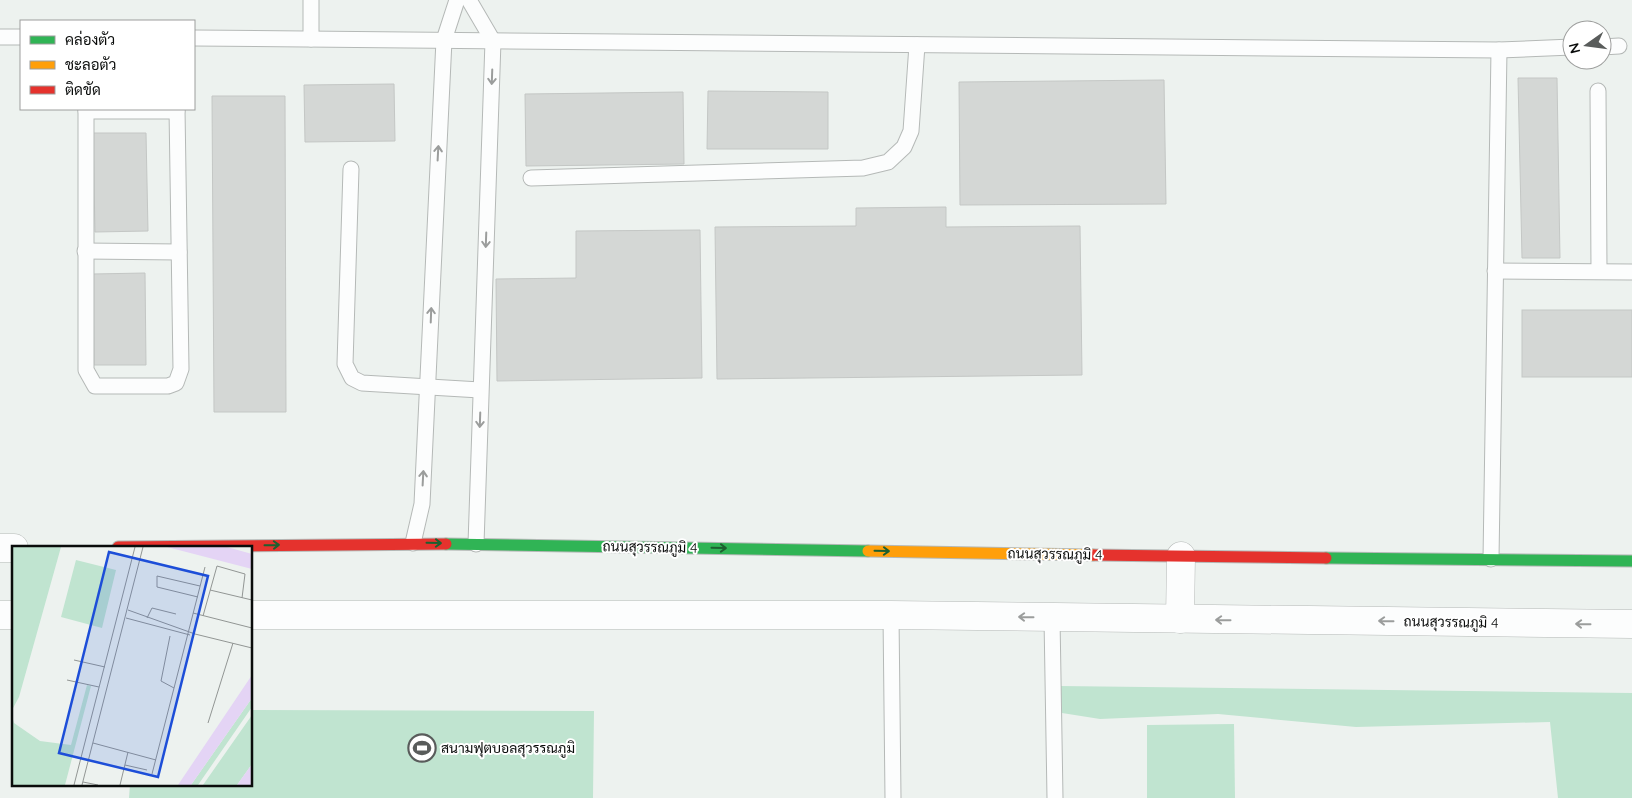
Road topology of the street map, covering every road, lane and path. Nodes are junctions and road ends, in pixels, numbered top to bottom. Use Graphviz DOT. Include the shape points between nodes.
graph roads {
  1 [pos="312,0"];
  2 [pos="457,0"];
  3 [pos="470,0"];
  4 [pos="0,37"];
  5 [pos="20,37"];
  6 [pos="195,38"];
  7 [pos="312,39"];
  8 [pos="444,40"];
  9 [pos="493,41"];
  10 [pos="917,44"];
  11 [pos="1612,46"];
  12 [pos="1619,46"];
  13 [pos="1562,48"];
  14 [pos="1499,50"];
  15 [pos="1598,91"];
  16 [pos="86,110"];
  17 [pos="177,110"];
  18 [pos="351,168"];
  19 [pos="531,178"];
  20 [pos="85,251"];
  21 [pos="179,252"];
  22 [pos="1495,271"];
  23 [pos="1599,272"];
  24 [pos="1632,272"];
  25 [pos="428,387"];
  26 [pos="480,390"];
  27 [pos="413,543"];
  28 [pos="476,544"];
  29 [pos="192,546"];
  30 [pos="1181,556"];
  31 [pos="1491,559"];
  32 [pos="1632,560"];
  33 [pos="252,615"];
  34 [pos="891,615"];
  35 [pos="1052,618"];
  36 [pos="1180,619"];
  37 [pos="1632,624"];
  38 [pos="893,798"];
  39 [pos="1055,798"];
  1 -- 7 [label="lane"];
  2 -- 8 [label="lane"];
  3 -- 9 [label="lane"];
  4 -- 5 [label="lane"];
  6 -- 7 [label="lane"];
  7 -- 8 [label="lane"];
  8 -- 9 [label="lane"];
  25 -- 8 [label="lane, one-way"];
  9 -- 10 [label="lane"];
  9 -- 26 [label="lane, one-way"];
  10 -- 14 [label="lane"];
  10 -- 19 [label="lane" via="910,131 904,147 888,162 863,168"];
  11 -- 12 [label="lane"];
  13 -- 14 [label="lane"];
  14 -- 22 [label="lane"];
  15 -- 23 [label="lane"];
  16 -- 17 [label="lane"];
  16 -- 20 [label="lane"];
  17 -- 21 [label="lane"];
  18 -- 25 [label="lane" via="345,364 352,378 362,383"];
  20 -- 21 [label="lane"];
  20 -- 21 [label="lane" via="86,370 95,386 168,386 176,383 181,369"];
  22 -- 23 [label="lane"];
  22 -- 31 [label="lane"];
  23 -- 24 [label="lane"];
  25 -- 26 [label="lane"];
  27 -- 25 [label="lane, one-way" via="422,504"];
  26 -- 28 [label="lane, one-way"];
  27 -- 28 [label="street, ถนนสุวรรณภูมิ 4, one-way"];
  29 -- 27 [label="street, ถนนสุวรรณภูมิ 4, one-way"];
  28 -- 30 [label="street, ถนนสุวรรณภูมิ 4, one-way"];
  30 -- 31 [label="street, ถนนสุวรรณภูมิ 4"];
  30 -- 36 [label="street"];
  31 -- 32 [label="street, ถนนสุวรรณภูมิ 4"];
  33 -- 34 [label="street, ถนนสุวรรณภูมิ 4"];
  35 -- 34 [label="street, ถนนสุวรรณภูมิ 4, one-way"];
  34 -- 38 [label="lane"];
  35 -- 36 [label="street, ถนนสุวรรณภูมิ 4"];
  35 -- 39 [label="lane"];
  37 -- 36 [label="street, ถนนสุวรรณภูมิ 4, one-way"];
}
